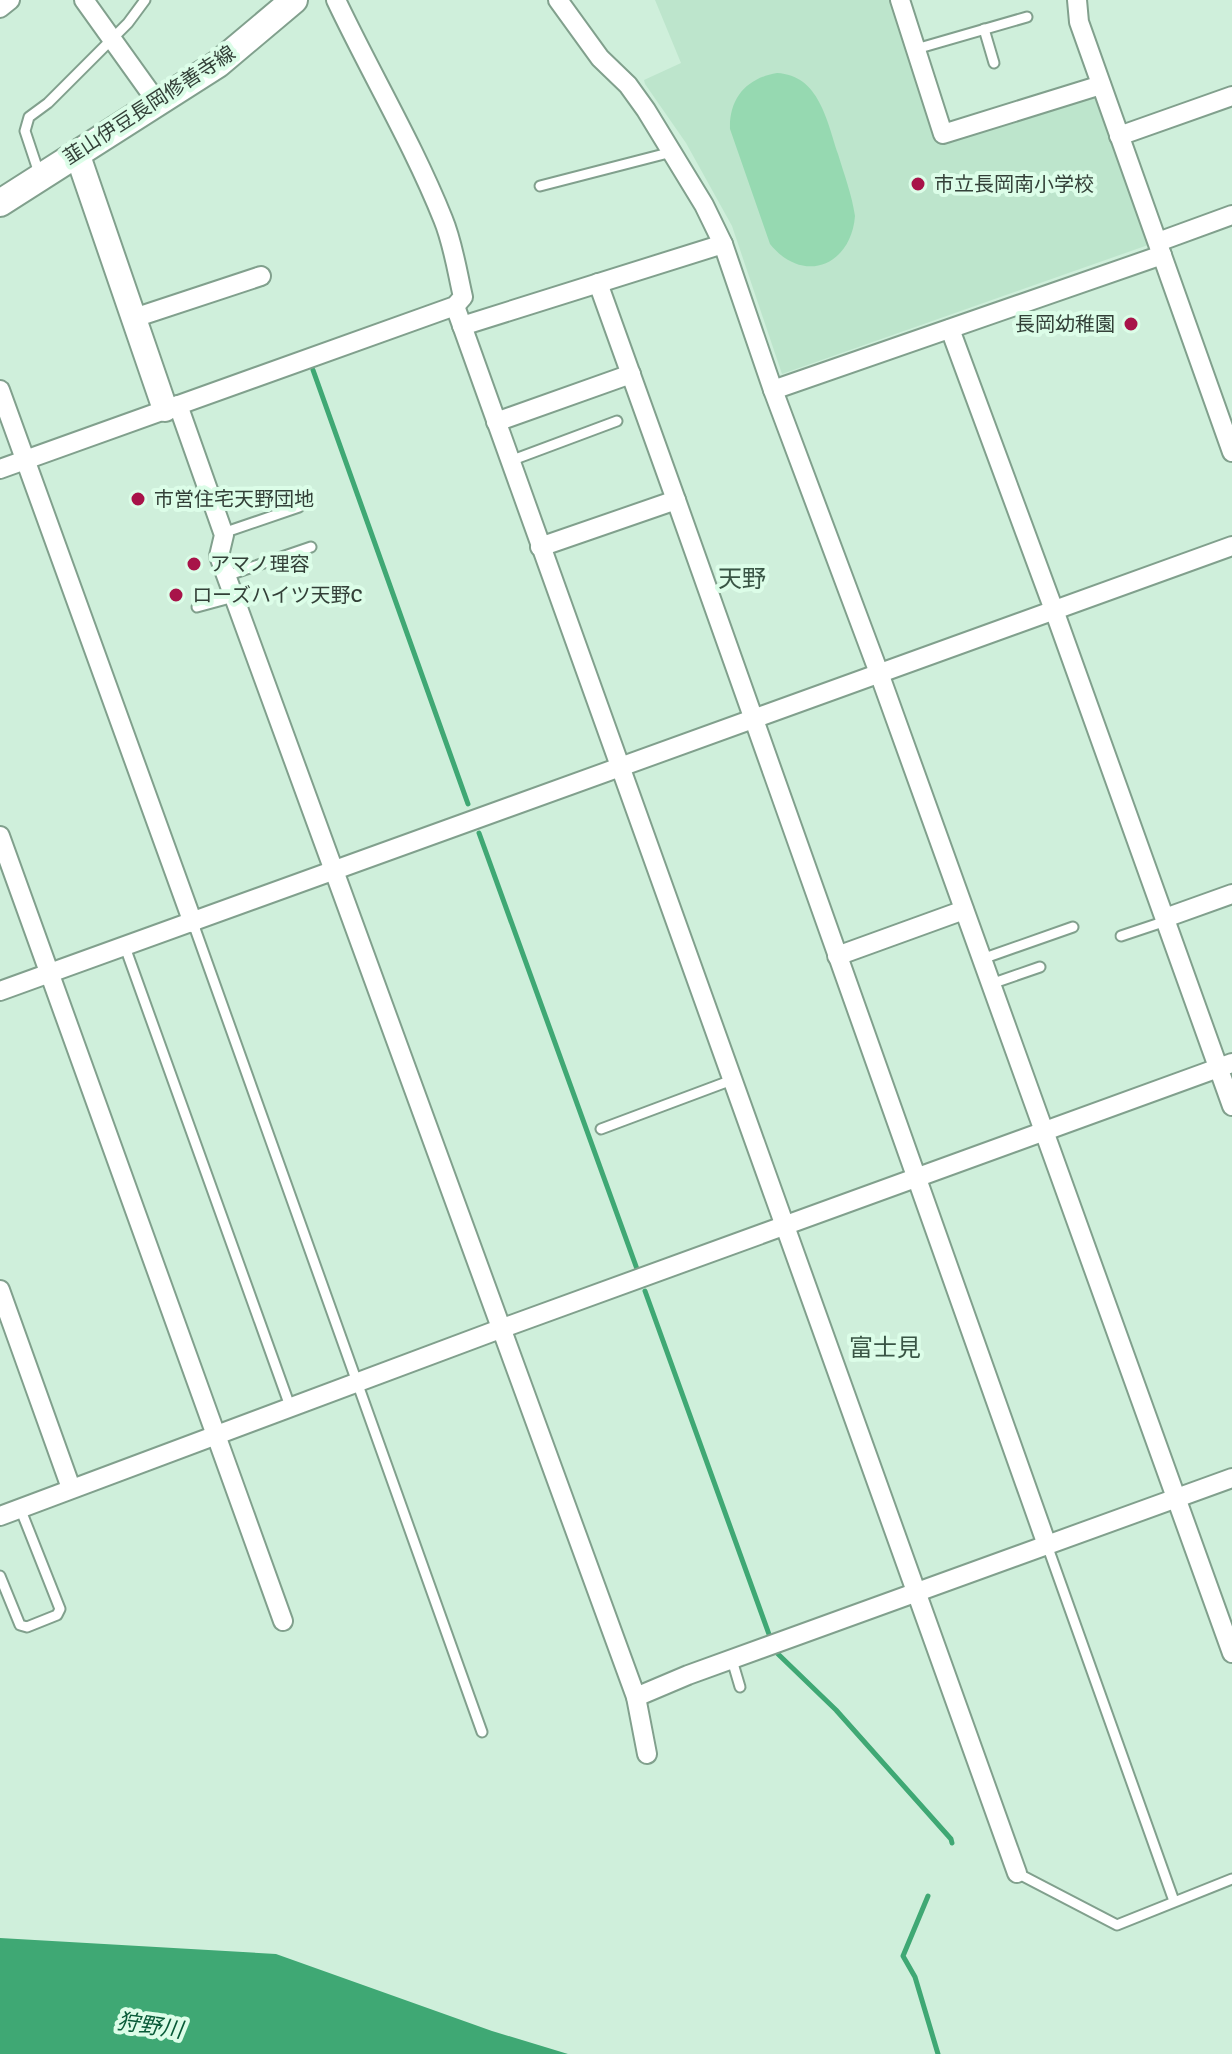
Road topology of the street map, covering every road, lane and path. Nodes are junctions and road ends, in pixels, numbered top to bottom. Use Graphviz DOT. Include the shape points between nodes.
graph roads {
  1 [pos="10,0"];
  2 [pos="84,0"];
  3 [pos="145,0"];
  4 [pos="294,0"];
  5 [pos="336,0"];
  6 [pos="558,0"];
  7 [pos="900,0"];
  8 [pos="1077,0"];
  9 [pos="0,8"];
  10 [pos="1027,17"];
  11 [pos="984,29"];
  12 [pos="112,39"];
  13 [pos="916,49"];
  14 [pos="994,63"];
  15 [pos="1101,85"];
  16 [pos="1232,96"];
  17 [pos="157,102"];
  18 [pos="1119,136"];
  19 [pos="672,152"];
  20 [pos="77,153"];
  21 [pos="41,177"];
  22 [pos="540,186"];
  23 [pos="0,203"];
  24 [pos="1232,215"];
  25 [pos="723,244"];
  26 [pos="1160,248"];
  27 [pos="261,276"];
  28 [pos="598,283"];
  29 [pos="455,306"];
  30 [pos="134,318"];
  31 [pos="462,326"];
  32 [pos="950,329"];
  33 [pos="631,374"];
  34 [pos="0,390"];
  35 [pos="773,390"];
  36 [pos="171,407"];
  37 [pos="617,421"];
  38 [pos="496,422"];
  39 [pos="1232,452"];
  40 [pos="25,461"];
  41 [pos="510,461"];
  42 [pos="0,469"];
  43 [pos="676,500"];
  44 [pos="299,507"];
  45 [pos="223,533"];
  46 [pos="1232,546"];
  47 [pos="311,547"];
  48 [pos="540,547"];
  49 [pos="226,576"];
  50 [pos="234,597"];
  51 [pos="197,607"];
  52 [pos="1054,610"];
  53 [pos="879,673"];
  54 [pos="752,718"];
  55 [pos="618,766"];
  56 [pos="0,836"];
  57 [pos="335,869"];
  58 [pos="1232,894"];
  59 [pos="964,910"];
  60 [pos="1165,920"];
  61 [pos="193,923"];
  62 [pos="1073,927"];
  63 [pos="1121,936"];
  64 [pos="125,947"];
  65 [pos="837,956"];
  66 [pos="981,959"];
  67 [pos="1040,967"];
  68 [pos="49,974"];
  69 [pos="990,984"];
  70 [pos="0,991"];
  71 [pos="1225,1065"];
  72 [pos="732,1080"];
  73 [pos="1232,1106"];
  74 [pos="601,1129"];
  75 [pos="1043,1132"];
  76 [pos="917,1178"];
  77 [pos="784,1226"];
  78 [pos="0,1290"];
  79 [pos="500,1329"];
  80 [pos="358,1383"];
  81 [pos="291,1409"];
  82 [pos="216,1435"];
  83 [pos="1232,1478"];
  84 [pos="71,1488"];
  85 [pos="1176,1499"];
  86 [pos="20,1508"];
  87 [pos="0,1516"];
  88 [pos="1047,1545"];
  89 [pos="0,1576"];
  90 [pos="918,1594"];
  91 [pos="283,1621"];
  92 [pos="1232,1653"];
  93 [pos="732,1660"];
  94 [pos="740,1687"];
  95 [pos="636,1697"];
  96 [pos="482,1732"];
  97 [pos="647,1754"];
  98 [pos="1017,1873"];
  99 [pos="1232,1879"];
  100 [pos="1174,1901"];
  1 -- 9 [label="street"];
  2 -- 12 [label="street"];
  3 -- 12 [label="lane"];
  4 -- 17 [label="main road, 韮山伊豆長岡修善寺線" via="218,64"];
  5 -- 29 [label="street" via="396,113 444,222 463,297"];
  6 -- 19 [label="street" via="600,58 628,85"];
  7 -- 13 [label="street"];
  8 -- 15 [label="street" via="1079,22"];
  10 -- 11 [label="lane"];
  11 -- 13 [label="lane"];
  11 -- 14 [label="lane"];
  12 -- 17 [label="street"];
  12 -- 21 [label="lane" via="26,122"];
  13 -- 15 [label="street" via="943,134"];
  15 -- 18 [label="street"];
  16 -- 18 [label="street"];
  17 -- 20 [label="main road, 韮山伊豆長岡修善寺線"];
  18 -- 26 [label="street"];
  19 -- 22 [label="lane"];
  19 -- 25 [label="street"];
  20 -- 21 [label="main road, 韮山伊豆長岡修善寺線"];
  20 -- 30 [label="street"];
  21 -- 23 [label="main road, 韮山伊豆長岡修善寺線"];
  24 -- 26 [label="street"];
  25 -- 28 [label="street"];
  25 -- 35 [label="street"];
  26 -- 32 [label="street"];
  26 -- 39 [label="street"];
  27 -- 30 [label="street"];
  28 -- 31 [label="street"];
  28 -- 33 [label="street"];
  29 -- 31 [label="street"];
  29 -- 36 [label="street"];
  30 -- 36 [label="street"];
  31 -- 38 [label="street"];
  32 -- 35 [label="street"];
  32 -- 52 [label="street"];
  33 -- 38 [label="street"];
  33 -- 43 [label="street"];
  34 -- 40 [label="street"];
  35 -- 53 [label="street"];
  36 -- 40 [label="street"];
  36 -- 45 [label="street"];
  37 -- 41 [label="lane"];
  38 -- 41 [label="street"];
  40 -- 42 [label="street"];
  40 -- 61 [label="street"];
  41 -- 48 [label="street"];
  43 -- 48 [label="street"];
  43 -- 54 [label="street"];
  44 -- 45 [label="lane"];
  45 -- 49 [label="street" via="219,556"];
  46 -- 52 [label="street"];
  47 -- 49 [label="lane"];
  48 -- 55 [label="street"];
  49 -- 50 [label="street"];
  50 -- 51 [label="lane"];
  50 -- 57 [label="street"];
  52 -- 53 [label="street"];
  52 -- 60 [label="street"];
  53 -- 54 [label="street"];
  53 -- 59 [label="street"];
  54 -- 55 [label="street"];
  54 -- 65 [label="street"];
  55 -- 57 [label="street"];
  55 -- 72 [label="street"];
  56 -- 68 [label="street"];
  57 -- 61 [label="street"];
  57 -- 79 [label="street"];
  58 -- 60 [label="street"];
  59 -- 65 [label="street"];
  59 -- 66 [label="street"];
  60 -- 63 [label="lane"];
  60 -- 71 [label="street"];
  61 -- 64 [label="street"];
  61 -- 80 [label="lane"];
  62 -- 66 [label="lane"];
  64 -- 68 [label="street"];
  64 -- 81 [label="lane"];
  65 -- 76 [label="street"];
  66 -- 69 [label="street"];
  67 -- 69 [label="lane"];
  68 -- 70 [label="street"];
  68 -- 82 [label="street"];
  69 -- 75 [label="street"];
  71 -- 73 [label="street"];
  71 -- 75 [label="street"];
  72 -- 74 [label="lane"];
  72 -- 77 [label="street"];
  75 -- 76 [label="street"];
  75 -- 85 [label="street"];
  76 -- 77 [label="street"];
  76 -- 88 [label="street"];
  77 -- 79 [label="street"];
  77 -- 90 [label="street"];
  78 -- 84 [label="street"];
  79 -- 80 [label="street"];
  79 -- 95 [label="street"];
  80 -- 81 [label="street"];
  80 -- 96 [label="lane"];
  81 -- 82 [label="street"];
  82 -- 84 [label="street"];
  82 -- 91 [label="street"];
  83 -- 85 [label="street"];
  84 -- 86 [label="street"];
  85 -- 88 [label="street"];
  85 -- 92 [label="street"];
  86 -- 87 [label="street"];
  86 -- 89 [label="lane" via="60,1609 57,1615 20,1625"];
  88 -- 90 [label="street"];
  88 -- 100 [label="lane"];
  90 -- 93 [label="street"];
  90 -- 98 [label="street"];
  93 -- 94 [label="lane"];
  93 -- 95 [label="street"];
  95 -- 97 [label="street"];
  98 -- 100 [label="lane" via="1117,1925"];
  99 -- 100 [label="lane"];
}
